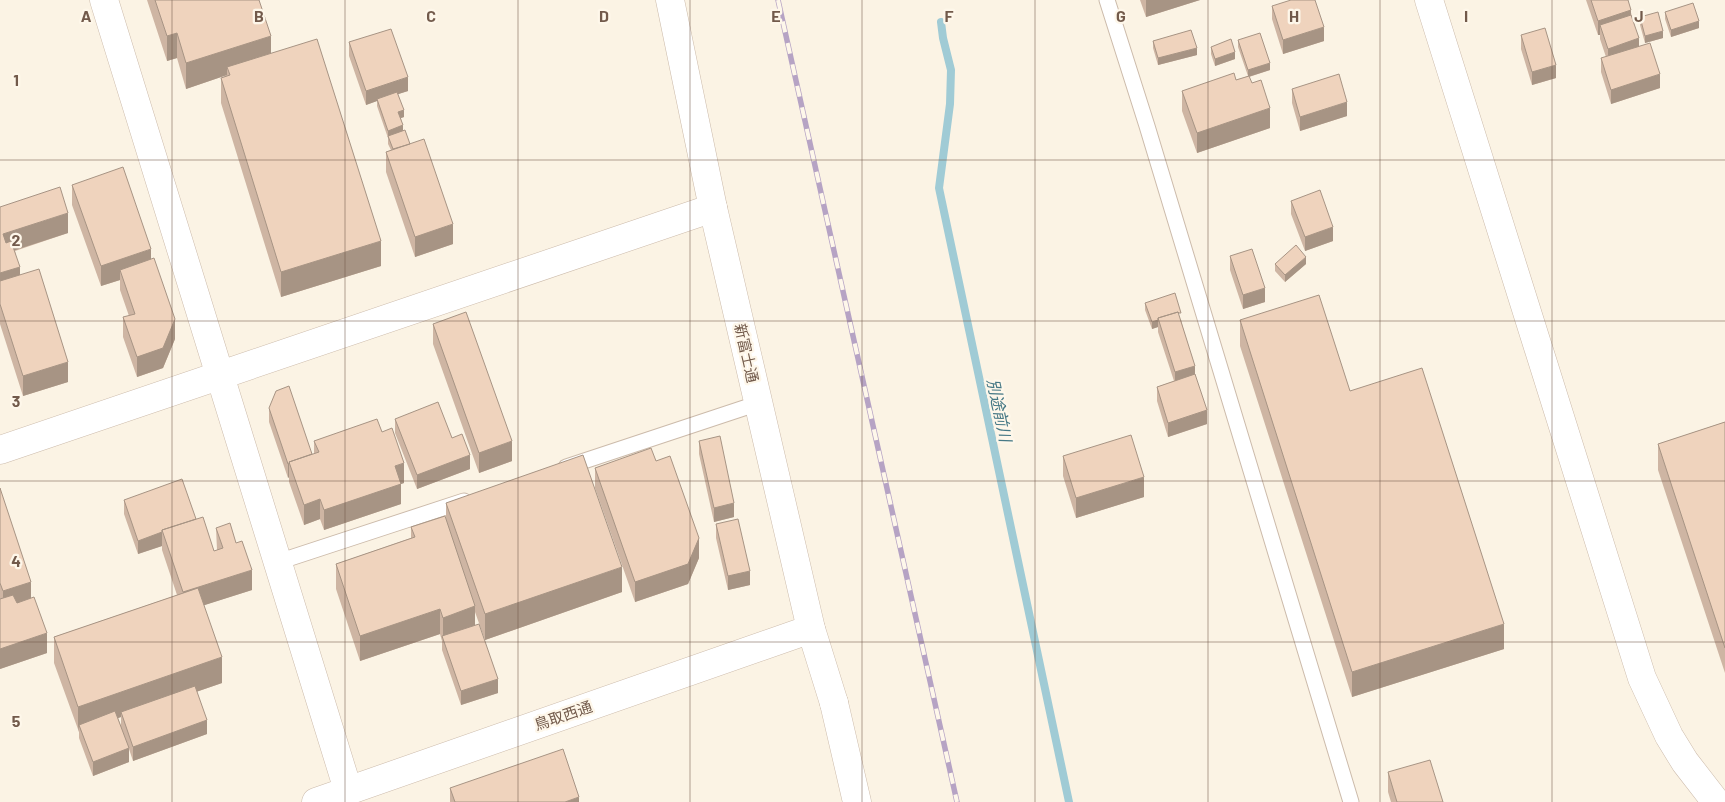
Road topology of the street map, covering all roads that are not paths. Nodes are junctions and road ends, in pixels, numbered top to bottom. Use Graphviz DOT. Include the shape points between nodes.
graph roads {
  1 [pos="104,0"];
  2 [pos="670,0"];
  3 [pos="1107,0"];
  4 [pos="1429,0"];
  5 [pos="713,208"];
  6 [pos="221,375"];
  7 [pos="759,403"];
  8 [pos="0,450"];
  9 [pos="552,472"];
  10 [pos="476,497"];
  11 [pos="278,562"];
  12 [pos="811,629"];
  13 [pos="348,790"];
  14 [pos="316,802"];
  15 [pos="857,802"];
  16 [pos="1351,802"];
  17 [pos="1716,802"];
  1 -- 6 [label="street"];
  2 -- 5 [label="street, 新富士通"];
  3 -- 16 [label="lane"];
  4 -- 17 [label="street" via="1642,678 1668,736"];
  5 -- 6 [label="street"];
  5 -- 7 [label="street, 新富士通"];
  6 -- 8 [label="street"];
  6 -- 11 [label="street"];
  7 -- 9 [label="lane"];
  7 -- 12 [label="street, 新富士通"];
  10 -- 11 [label="lane"];
  11 -- 13 [label="street"];
  12 -- 13 [label="street, 鳥取西通"];
  12 -- 15 [label="street, 新富士通" via="834,703"];
  13 -- 14 [label="street, 鳥取西通"];
}
